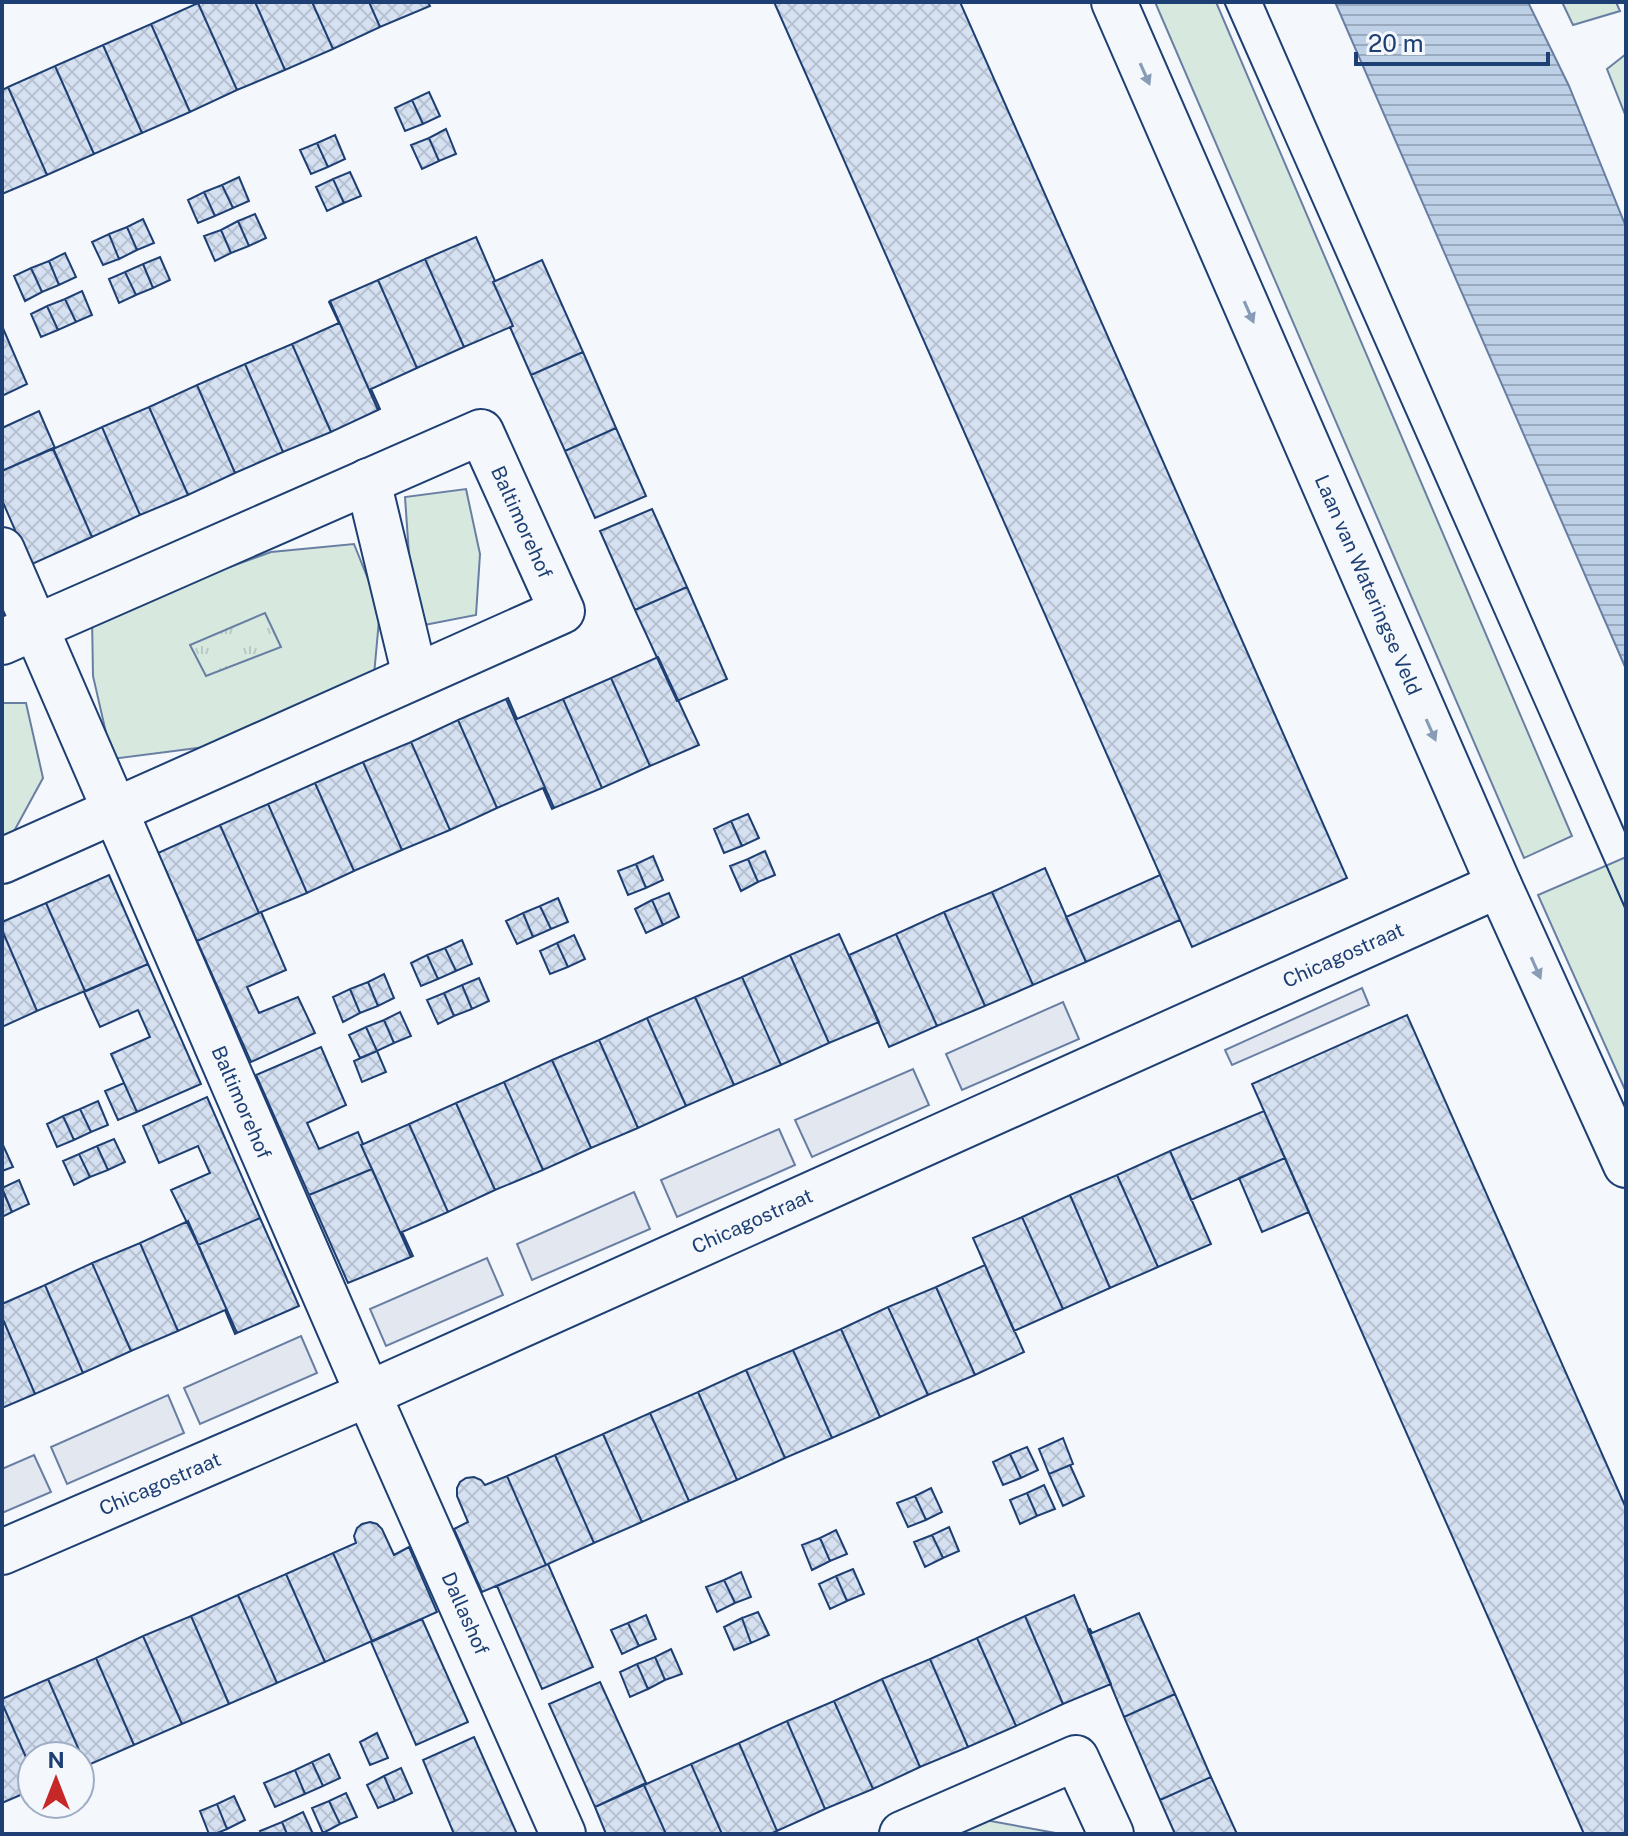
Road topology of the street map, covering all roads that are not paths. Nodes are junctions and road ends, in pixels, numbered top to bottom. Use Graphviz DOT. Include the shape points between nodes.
graph roads {
  1 [pos="1114,2"];
  2 [pos="368,481"];
  3 [pos="2,550"];
  4 [pos="19,634"];
  5 [pos="415,676"];
  6 [pos="116,810"];
  7 [pos="2,861"];
  8 [pos="1499,885"];
  9 [pos="1626,1165"];
  10 [pos="368,1394"];
  11 [pos="2,1552"];
  12 [pos="563,1834"];
  13 [pos="902,1834"];
  14 [pos="1111,1834"];
  1 -- 8 [label="street, Laan van Wateringse Veld, one-way"];
  2 -- 4 [label="street, Baltimorehof"];
  2 -- 5 [label="street"];
  2 -- 5 [label="street, Baltimorehof" via="481,432 562,611"];
  3 -- 4 [label="street, Baltimorehof"];
  4 -- 6 [label="street, Baltimorehof"];
  5 -- 6 [label="street, Baltimorehof"];
  6 -- 7 [label="street, Baltimorehof"];
  6 -- 10 [label="street, Baltimorehof"];
  8 -- 9 [label="street, Laan van Wateringse Veld, one-way"];
  8 -- 10 [label="street, Chicagostraat"];
  10 -- 11 [label="street, Chicagostraat"];
  10 -- 12 [label="street, Dallashof"];
  13 -- 14 [label="street" via="1076,1758"];
}
